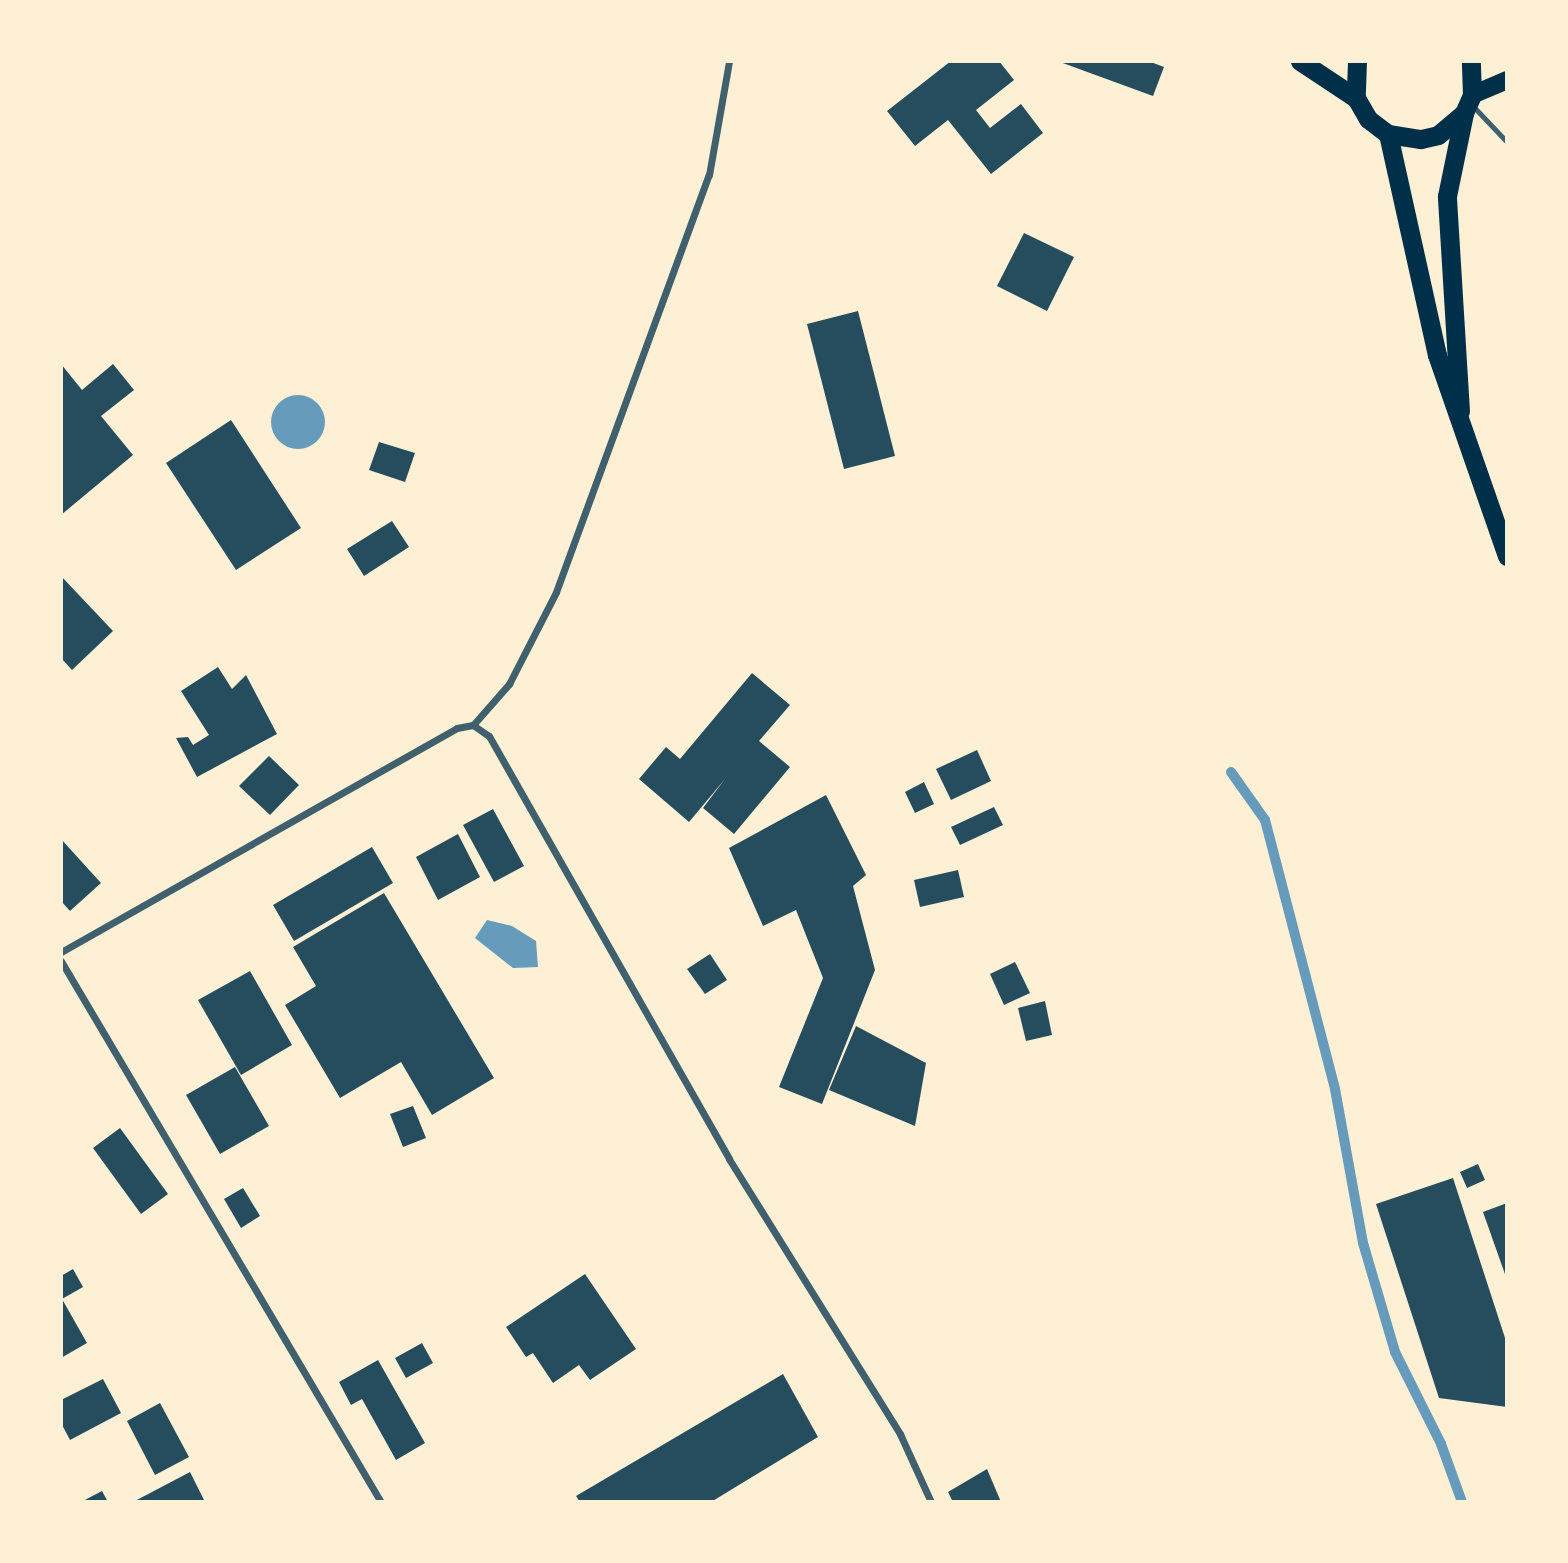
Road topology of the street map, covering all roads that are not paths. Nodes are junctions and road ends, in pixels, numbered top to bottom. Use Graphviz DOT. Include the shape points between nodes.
graph roads {
  1 [pos="729,61"];
  2 [pos="1300,61"];
  3 [pos="1357,61"];
  4 [pos="1471,61"];
  5 [pos="1507,80"];
  6 [pos="1356,98"];
  7 [pos="1468,103"];
  8 [pos="1388,134"];
  9 [pos="1507,142"];
  10 [pos="1460,424"];
  11 [pos="1507,556"];
  12 [pos="474,725"];
  13 [pos="61,952"];
  14 [pos="61,961"];
  15 [pos="381,1502"];
  16 [pos="931,1502"];
  1 -- 12 [label="street" via="709,174 556,592 509,684"];
  2 -- 6 [label="highway"];
  3 -- 6 [label="highway"];
  4 -- 7 [label="highway"];
  5 -- 7 [label="main road"];
  6 -- 8 [label="highway" via="1368,120"];
  7 -- 8 [label="highway" via="1438,135 1404,139"];
  7 -- 9 [label="lane"];
  7 -- 10 [label="highway" via="1447,197"];
  8 -- 10 [label="highway" via="1437,355"];
  10 -- 11 [label="highway"];
  12 -- 13 [label="street" via="457,728"];
  12 -- 16 [label="street" via="489,736 729,1159 900,1434"];
  14 -- 15 [label="street"];
}
